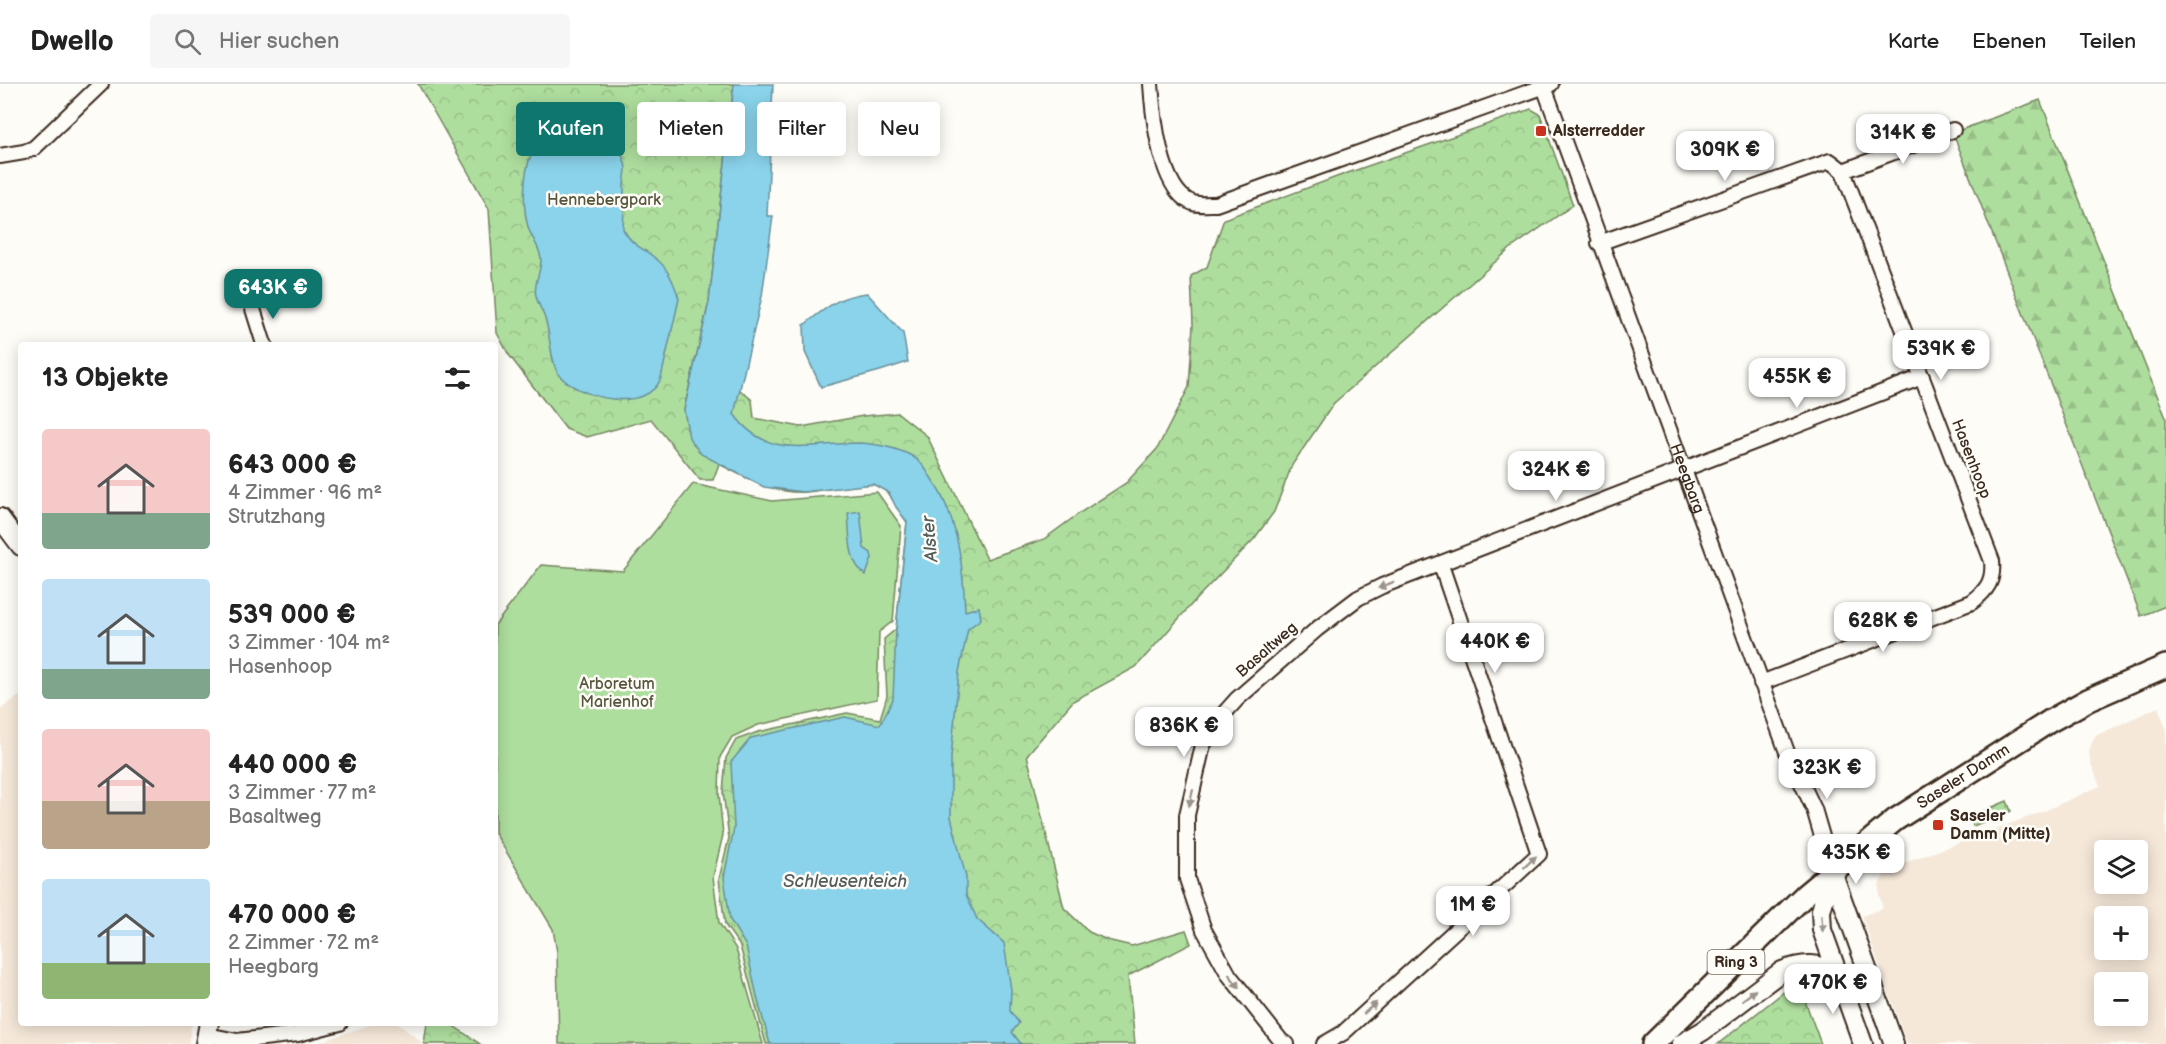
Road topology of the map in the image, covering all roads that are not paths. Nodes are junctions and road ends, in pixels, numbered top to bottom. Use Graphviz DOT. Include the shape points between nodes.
graph roads {
  1 [pos="101,84"];
  2 [pos="1151,84"];
  3 [pos="1546,85"];
  4 [pos="1953,130"];
  5 [pos="0,156"];
  6 [pos="1843,171"];
  7 [pos="1599,243"];
  8 [pos="253,309"];
  9 [pos="263,342"];
  10 [pos="1922,377"];
  11 [pos="1683,470"];
  12 [pos="0,518"];
  13 [pos="18,542"];
  14 [pos="1441,565"];
  15 [pos="2166,666"];
  16 [pos="1761,683"];
  17 [pos="1832,871"];
  18 [pos="1837,974"];
  19 [pos="329,1026"];
  20 [pos="207,1034"];
  21 [pos="1287,1044"];
  22 [pos="1324,1044"];
  23 [pos="1653,1044"];
  24 [pos="1681,1044"];
  25 [pos="1863,1044"];
  26 [pos="1894,1044"];
  1 -- 5 [label="street" via="34,148"];
  2 -- 3 [label="street" via="1154,127 1170,179 1183,197 1194,203 1216,204"];
  3 -- 7 [label="street, Heegbarg"];
  4 -- 6 [label="street"];
  6 -- 7 [label="street" via="1830,161"];
  6 -- 10 [label="street, Hasenhoop"];
  7 -- 11 [label="street, Heegbarg"];
  8 -- 9 [label="street"];
  10 -- 11 [label="street, Basaltweg"];
  10 -- 16 [label="street, Hasenhoop" via="1992,561 1986,591 1972,602"];
  11 -- 14 [label="street, Basaltweg"];
  11 -- 16 [label="street, Heegbarg"];
  12 -- 13 [label="street"];
  14 -- 21 [label="street, Basaltweg, one-way" via="1358,598 1237,699 1203,745 1187,815 1187,879 1204,930 1229,975"];
  22 -- 14 [label="street, one-way" via="1343,1033 1539,854"];
  15 -- 17 [label="main road, Saseler Damm / Ring 3" via="2088,700 2025,736 1902,816"];
  16 -- 17 [label="street, Heegbarg" via="1814,809"];
  17 -- 18 [label="street, one-way" via="1821,920"];
  17 -- 23 [label="main road, Saseler Damm / Ring 3"];
  17 -- 26 [label="street, Heegbarg"];
  24 -- 18 [label="street, one-way" via="1782,971 1811,964"];
  18 -- 25 [label="street"];
  19 -- 20 [label="street" via="237,1041"];
}
